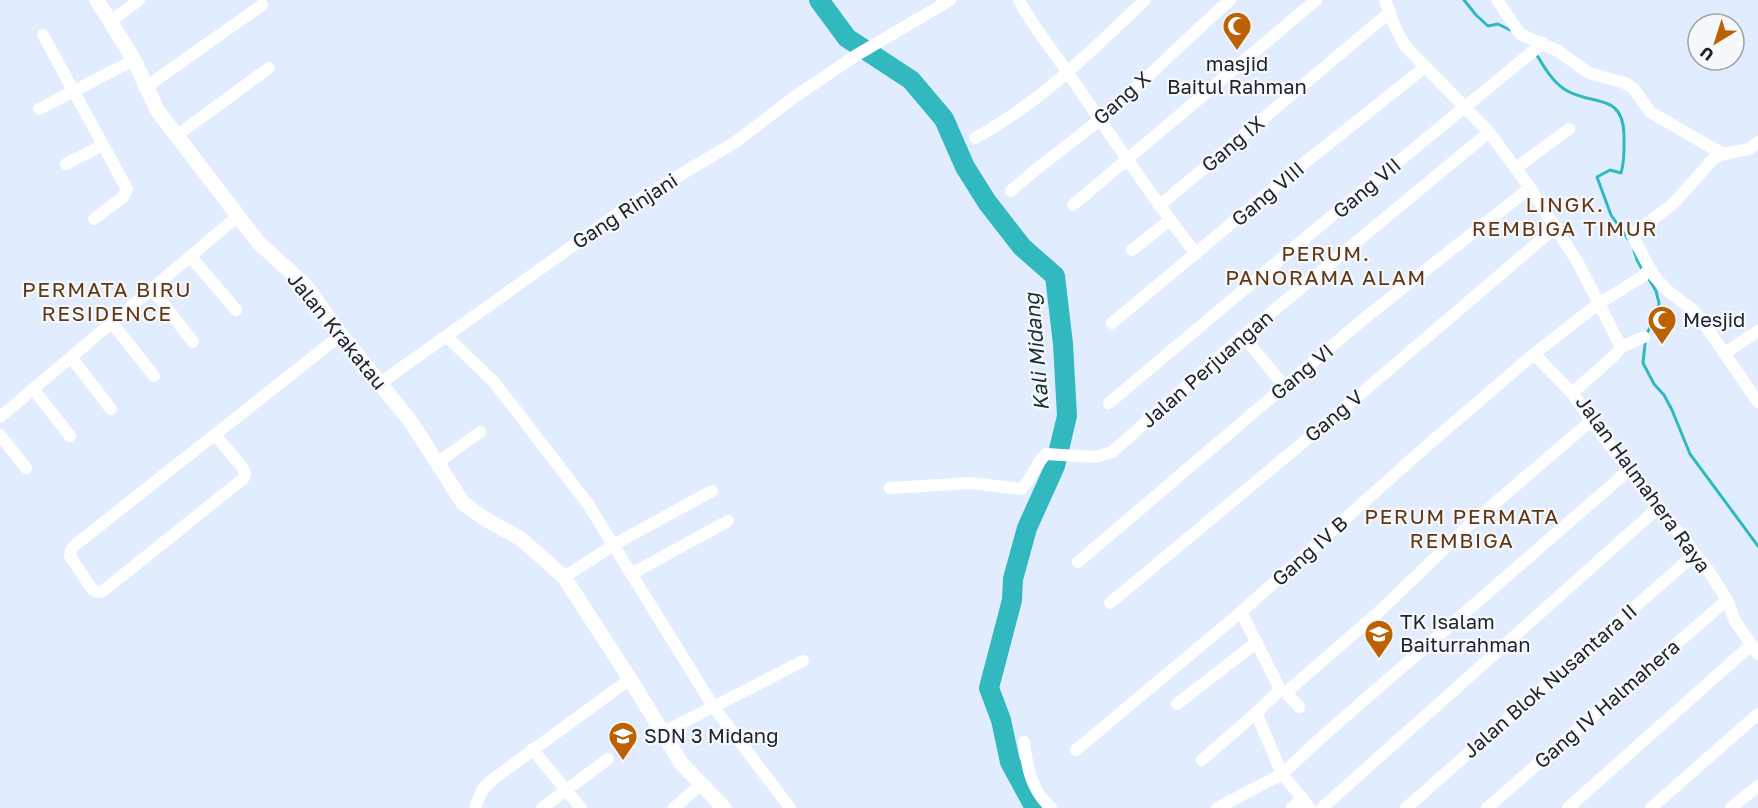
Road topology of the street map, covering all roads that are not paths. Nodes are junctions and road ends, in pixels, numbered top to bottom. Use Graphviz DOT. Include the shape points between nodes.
graph roads {
  1 [pos="97,0"];
  2 [pos="139,0"];
  3 [pos="950,0"];
  4 [pos="1019,0"];
  5 [pos="1145,0"];
  6 [pos="1230,0"];
  7 [pos="1316,0"];
  8 [pos="1385,0"];
  9 [pos="1497,0"];
  10 [pos="262,4"];
  11 [pos="1390,12"];
  12 [pos="111,21"];
  13 [pos="43,35"];
  14 [pos="1537,48"];
  15 [pos="134,60"];
  16 [pos="1425,66"];
  17 [pos="269,68"];
  18 [pos="1068,72"];
  19 [pos="146,87"];
  20 [pos="73,91"];
  21 [pos="1465,106"];
  22 [pos="39,109"];
  23 [pos="1099,120"];
  24 [pos="1569,129"];
  25 [pos="1489,132"];
  26 [pos="176,136"];
  27 [pos="975,138"];
  28 [pos="1758,142"];
  29 [pos="104,145"];
  30 [pos="1723,154"];
  31 [pos="1125,159"];
  32 [pos="66,164"];
  33 [pos="1516,168"];
  34 [pos="1530,188"];
  35 [pos="1011,190"];
  36 [pos="1073,205"];
  37 [pos="1159,206"];
  38 [pos="238,216"];
  39 [pos="94,219"];
  40 [pos="1170,220"];
  41 [pos="1556,227"];
  42 [pos="1132,250"];
  43 [pos="1196,254"];
  44 [pos="191,257"];
  45 [pos="1646,272"];
  46 [pos="152,289"];
  47 [pos="1598,304"];
  48 [pos="236,310"];
  49 [pos="112,323"];
  50 [pos="1112,323"];
  51 [pos="1758,331"];
  52 [pos="341,335"];
  53 [pos="446,336"];
  54 [pos="1243,336"];
  55 [pos="1644,337"];
  56 [pos="192,342"];
  57 [pos="1621,347"];
  58 [pos="1725,353"];
  59 [pos="1534,354"];
  60 [pos="71,357"];
  61 [pos="154,376"];
  62 [pos="379,384"];
  63 [pos="1284,386"];
  64 [pos="34,390"];
  65 [pos="1572,393"];
  66 [pos="1758,402"];
  67 [pos="1109,403"];
  68 [pos="111,409"];
  69 [pos="0,417"];
  70 [pos="1591,421"];
  71 [pos="480,432"];
  72 [pos="0,435"];
  73 [pos="215,435"];
  74 [pos="70,436"];
  75 [pos="437,463"];
  76 [pos="26,468"];
  77 [pos="1629,470"];
  78 [pos="890,488"];
  79 [pos="712,491"];
  80 [pos="1659,507"];
  81 [pos="728,521"];
  82 [pos="614,544"];
  83 [pos="1695,555"];
  84 [pos="1078,562"];
  85 [pos="631,574"];
  86 [pos="564,577"];
  87 [pos="1727,600"];
  88 [pos="1110,603"];
  89 [pos="1241,612"];
  90 [pos="1257,642"];
  91 [pos="1754,650"];
  92 [pos="803,661"];
  93 [pos="630,679"];
  94 [pos="1177,704"];
  95 [pos="713,706"];
  96 [pos="1299,707"];
  97 [pos="1257,712"];
  98 [pos="1758,714"];
  99 [pos="662,733"];
  100 [pos="1024,742"];
  101 [pos="532,749"];
  102 [pos="1076,750"];
  103 [pos="608,759"];
  104 [pos="1202,760"];
  105 [pos="1282,774"];
  106 [pos="700,785"];
  107 [pos="1758,786"];
  108 [pos="567,789"];
  109 [pos="1302,797"];
  110 [pos="475,808"];
  111 [pos="542,808"];
  112 [pos="582,808"];
  113 [pos="674,808"];
  114 [pos="724,808"];
  115 [pos="790,808"];
  116 [pos="1051,808"];
  117 [pos="1218,808"];
  118 [pos="1292,808"];
  119 [pos="1310,808"];
  120 [pos="1322,808"];
  121 [pos="1406,808"];
  122 [pos="1487,808"];
  123 [pos="1568,808"];
  124 [pos="1651,808"];
  125 [pos="1731,808"];
  1 -- 12 [label="street, Jalan Krakatau"];
  2 -- 12 [label="street"];
  3 -- 53 [label="street, Gang Rinjani" via="855,56 751,132 630,205"];
  4 -- 18 [label="street"];
  5 -- 18 [label="street"];
  6 -- 23 [label="street, Gang X"];
  7 -- 31 [label="street"];
  8 -- 11 [label="street"];
  9 -- 14 [label="street" via="1513,25"];
  10 -- 19 [label="street"];
  11 -- 16 [label="street" via="1406,46"];
  11 -- 37 [label="street, Gang IX"];
  12 -- 15 [label="street, Jalan Krakatau"];
  13 -- 20 [label="street"];
  14 -- 21 [label="street, Gang VII"];
  14 -- 30 [label="street" via="1558,51 1589,73 1625,83 1650,112"];
  15 -- 19 [label="street, Jalan Krakatau"];
  15 -- 20 [label="street"];
  16 -- 21 [label="street"];
  16 -- 43 [label="street, Gang VIII"];
  17 -- 26 [label="street"];
  18 -- 23 [label="street"];
  18 -- 27 [label="street" via="1025,107"];
  19 -- 26 [label="street, Jalan Krakatau"];
  20 -- 22 [label="street"];
  20 -- 29 [label="street"];
  21 -- 25 [label="street"];
  21 -- 67 [label="street, Gang VII"];
  23 -- 31 [label="street"];
  23 -- 35 [label="street, Gang X"];
  24 -- 33 [label="street"];
  25 -- 33 [label="street"];
  25 -- 54 [label="street, Jalan Perjuangan"];
  26 -- 38 [label="street, Jalan Krakatau"];
  28 -- 30 [label="street"];
  29 -- 32 [label="street"];
  29 -- 39 [label="street" via="127,189 123,197"];
  30 -- 45 [label="street" via="1713,159 1674,203 1632,235"];
  31 -- 36 [label="street"];
  31 -- 37 [label="street"];
  33 -- 34 [label="street"];
  34 -- 41 [label="street"];
  34 -- 63 [label="street, Gang VI"];
  37 -- 40 [label="street"];
  38 -- 44 [label="street"];
  38 -- 52 [label="street, Jalan Krakatau" via="258,242 306,286"];
  40 -- 42 [label="street"];
  40 -- 43 [label="street"];
  41 -- 47 [label="street"];
  41 -- 88 [label="street, Gang V"];
  43 -- 50 [label="street, Gang VIII"];
  44 -- 46 [label="street"];
  44 -- 48 [label="street"];
  45 -- 47 [label="street, Gang IV B"];
  45 -- 58 [label="street" via="1693,310"];
  46 -- 49 [label="street"];
  46 -- 56 [label="street"];
  47 -- 57 [label="street"];
  47 -- 59 [label="street, Gang IV B"];
  49 -- 60 [label="street"];
  49 -- 61 [label="street"];
  51 -- 58 [label="street"];
  52 -- 62 [label="street, Jalan Krakatau"];
  52 -- 73 [label="street"];
  53 -- 62 [label="street, Gang Rinjani"];
  53 -- 82 [label="street" via="499,389"];
  54 -- 63 [label="street"];
  54 -- 78 [label="street, Jalan Perjuangan" via="1112,452 1095,457 1046,454 1021,489 971,483"];
  55 -- 57 [label="street"];
  57 -- 65 [label="street, Jalan Halmahera Raya"];
  58 -- 66 [label="street"];
  59 -- 65 [label="street"];
  59 -- 89 [label="street, Gang IV B"];
  60 -- 64 [label="street"];
  60 -- 68 [label="street"];
  62 -- 75 [label="street, Jalan Krakatau" via="411,422"];
  63 -- 84 [label="street, Gang VI"];
  64 -- 69 [label="street"];
  64 -- 74 [label="street"];
  65 -- 70 [label="street, Jalan Halmahera Raya"];
  70 -- 77 [label="street, Jalan Halmahera Raya"];
  70 -- 96 [label="street" via="1468,526 1382,609 1290,689 1288,695"];
  71 -- 75 [label="street"];
  72 -- 76 [label="street"];
  73 -- 73 [label="street" via="71,550 70,556 95,591 103,591 243,479 243,468"];
  75 -- 86 [label="street, Jalan Krakatau" via="463,503 521,539"];
  77 -- 80 [label="street, Jalan Halmahera Raya"];
  77 -- 105 [label="street"];
  79 -- 82 [label="street"];
  80 -- 83 [label="street, Jalan Halmahera Raya"];
  80 -- 120 [label="street"];
  81 -- 85 [label="street"];
  82 -- 85 [label="street"];
  82 -- 86 [label="street"];
  83 -- 87 [label="street, Jalan Halmahera Raya"];
  83 -- 121 [label="street, Jalan Blok Nusantara II"];
  85 -- 95 [label="street"];
  86 -- 93 [label="street, Jalan Krakatau"];
  87 -- 91 [label="street, Jalan Halmahera Raya"];
  87 -- 122 [label="street, Gang IV Halmahera"];
  89 -- 90 [label="street"];
  89 -- 102 [label="street, Gang IV B"];
  90 -- 94 [label="street"];
  90 -- 97 [label="street" via="1279,687"];
  91 -- 123 [label="street"];
  92 -- 95 [label="street"];
  93 -- 99 [label="street, Jalan Krakatau"];
  93 -- 101 [label="street"];
  95 -- 99 [label="street"];
  95 -- 115 [label="street"];
  97 -- 104 [label="street"];
  97 -- 105 [label="street"];
  98 -- 124 [label="street"];
  99 -- 106 [label="street, Jalan Krakatau" via="686,771"];
  100 -- 116 [label="street" via="1031,780"];
  101 -- 108 [label="street"];
  101 -- 110 [label="street" via="485,786"];
  103 -- 108 [label="street"];
  105 -- 109 [label="street"];
  105 -- 117 [label="street"];
  106 -- 113 [label="street"];
  106 -- 114 [label="street, Jalan Krakatau"];
  107 -- 125 [label="street"];
  108 -- 111 [label="street"];
  108 -- 112 [label="street"];
  109 -- 118 [label="street"];
  109 -- 119 [label="street"];
}
